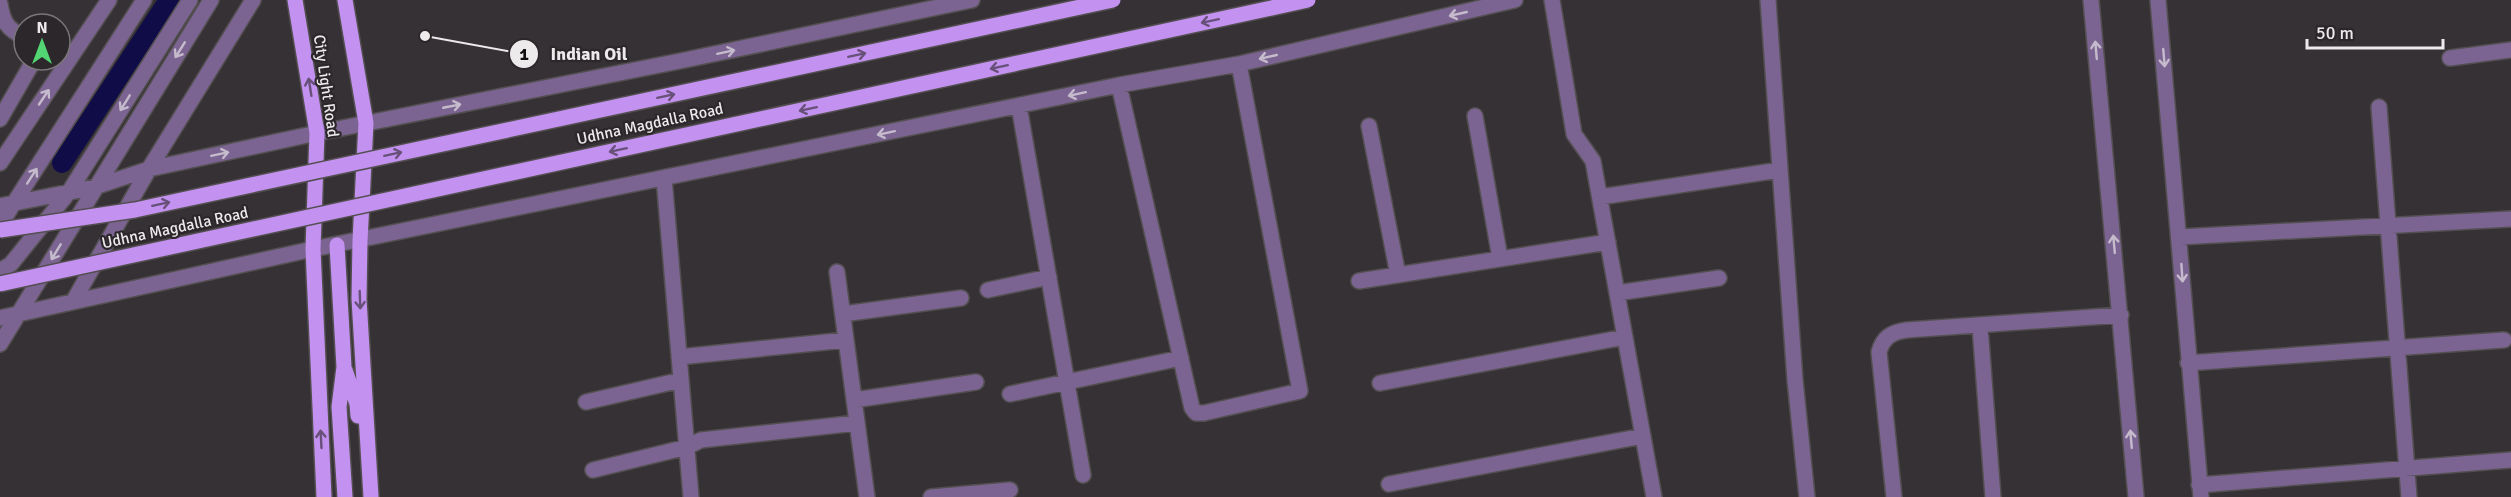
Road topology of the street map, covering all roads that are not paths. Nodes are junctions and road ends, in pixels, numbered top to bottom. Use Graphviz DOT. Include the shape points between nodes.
graph roads {
  1 [pos="109,0"];
  2 [pos="144,0"];
  3 [pos="190,0"];
  4 [pos="211,0"];
  5 [pos="253,0"];
  6 [pos="296,0"];
  7 [pos="345,0"];
  8 [pos="972,0"];
  9 [pos="1113,0"];
  10 [pos="1308,0"];
  11 [pos="1515,0"];
  12 [pos="1552,0"];
  13 [pos="1768,0"];
  14 [pos="2091,0"];
  15 [pos="2158,0"];
  16 [pos="0,4"];
  17 [pos="12,30"];
  18 [pos="72,49"];
  19 [pos="2511,50"];
  20 [pos="2450,58"];
  21 [pos="1239,64"];
  22 [pos="27,72"];
  23 [pos="56,72"];
  24 [pos="1119,85"];
  25 [pos="1019,106"];
  26 [pos="2379,107"];
  27 [pos="1475,116"];
  28 [pos="0,119"];
  29 [pos="366,123"];
  30 [pos="1368,126"];
  31 [pos="317,132"];
  32 [pos="0,163"];
  33 [pos="149,169"];
  34 [pos="1780,170"];
  35 [pos="664,178"];
  36 [pos="95,187"];
  37 [pos="69,192"];
  38 [pos="1600,197"];
  39 [pos="7,205"];
  40 [pos="2510,219"];
  41 [pos="0,225"];
  42 [pos="2388,226"];
  43 [pos="0,230"];
  44 [pos="2180,237"];
  45 [pos="360,242"];
  46 [pos="1608,242"];
  47 [pos="337,245"];
  48 [pos="313,249"];
  49 [pos="1500,258"];
  50 [pos="0,272"];
  51 [pos="837,272"];
  52 [pos="1398,275"];
  53 [pos="1049,277"];
  54 [pos="1719,278"];
  55 [pos="1359,281"];
  56 [pos="0,284"];
  57 [pos="987,290"];
  58 [pos="1617,293"];
  59 [pos="961,298"];
  60 [pos="74,300"];
  61 [pos="18,314"];
  62 [pos="843,314"];
  63 [pos="2121,315"];
  64 [pos="0,318"];
  65 [pos="1980,327"];
  66 [pos="1625,337"];
  67 [pos="846,340"];
  68 [pos="2504,340"];
  69 [pos="0,344"];
  70 [pos="2398,347"];
  71 [pos="679,357"];
  72 [pos="1181,358"];
  73 [pos="2188,363"];
  74 [pos="344,367"];
  75 [pos="681,380"];
  76 [pos="976,382"];
  77 [pos="1067,382"];
  78 [pos="1380,383"];
  79 [pos="1010,394"];
  80 [pos="854,400"];
  81 [pos="586,402"];
  82 [pos="857,423"];
  83 [pos="1643,436"];
  84 [pos="687,447"];
  85 [pos="2511,460"];
  86 [pos="2407,468"];
  87 [pos="593,470"];
  88 [pos="1083,475"];
  89 [pos="1389,484"];
  90 [pos="1010,490"];
  91 [pos="2200,491"];
  92 [pos="324,497"];
  93 [pos="345,497"];
  94 [pos="362,497"];
  95 [pos="371,497"];
  96 [pos="691,497"];
  97 [pos="867,497"];
  98 [pos="931,497"];
  99 [pos="1654,497"];
  100 [pos="1807,497"];
  101 [pos="1894,497"];
  102 [pos="1993,497"];
  103 [pos="2136,497"];
  104 [pos="2409,497"];
  1 -- 18 [label="street"];
  39 -- 2 [label="street, one-way"];
  3 -- 37 [label="street, one-way"];
  4 -- 36 [label="street, one-way"];
  5 -- 33 [label="street"];
  31 -- 6 [label="main road, City Light Road, one-way"];
  7 -- 29 [label="main road"];
  29 -- 8 [label="street, one-way"];
  43 -- 9 [label="main road, Udhna Magdalla Road, one-way, bridge" via="147,207"];
  10 -- 56 [label="main road, Udhna Magdalla Road, one-way, bridge"];
  11 -- 21 [label="street, one-way"];
  12 -- 38 [label="street" via="1574,134 1593,161"];
  13 -- 34 [label="street"];
  63 -- 14 [label="street, one-way"];
  15 -- 44 [label="street, one-way"];
  16 -- 17 [label="street" via="3,20"];
  19 -- 20 [label="street"];
  21 -- 24 [label="street"];
  21 -- 72 [label="street" via="1300,391 1196,413"];
  22 -- 28 [label="street"];
  32 -- 23 [label="street, one-way"];
  24 -- 25 [label="street, one-way"];
  24 -- 72 [label="street"];
  25 -- 35 [label="street, one-way"];
  25 -- 53 [label="street"];
  26 -- 42 [label="street"];
  27 -- 49 [label="street"];
  29 -- 31 [label="street"];
  29 -- 45 [label="main road"];
  30 -- 52 [label="street"];
  33 -- 31 [label="street, one-way"];
  31 -- 48 [label="main road, City Light Road"];
  33 -- 36 [label="street"];
  33 -- 60 [label="street"];
  34 -- 38 [label="street"];
  34 -- 100 [label="street"];
  35 -- 45 [label="street"];
  35 -- 71 [label="street"];
  36 -- 37 [label="street"];
  36 -- 61 [label="street, one-way"];
  37 -- 39 [label="street"];
  37 -- 50 [label="street" via="11,264"];
  38 -- 46 [label="street"];
  39 -- 41 [label="street"];
  40 -- 42 [label="street"];
  42 -- 44 [label="street"];
  42 -- 70 [label="street"];
  44 -- 73 [label="street, one-way"];
  45 -- 47 [label="street"];
  45 -- 95 [label="main road, one-way" via="359,299"];
  46 -- 49 [label="street"];
  46 -- 58 [label="street"];
  47 -- 48 [label="street"];
  47 -- 74 [label="main road"];
  48 -- 60 [label="street"];
  92 -- 48 [label="main road, City Light Road, one-way"];
  49 -- 52 [label="street"];
  51 -- 62 [label="street"];
  52 -- 55 [label="street"];
  53 -- 57 [label="street"];
  53 -- 77 [label="street"];
  54 -- 58 [label="street"];
  58 -- 66 [label="street"];
  59 -- 62 [label="street"];
  60 -- 61 [label="street"];
  61 -- 64 [label="street"];
  61 -- 69 [label="street"];
  62 -- 67 [label="street"];
  63 -- 65 [label="street"];
  103 -- 63 [label="street, one-way"];
  65 -- 101 [label="street" via="1896,332 1882,343 1879,352"];
  65 -- 102 [label="street"];
  66 -- 78 [label="street"];
  66 -- 83 [label="street"];
  67 -- 71 [label="street"];
  67 -- 80 [label="street"];
  68 -- 70 [label="street"];
  70 -- 73 [label="street"];
  70 -- 86 [label="street"];
  71 -- 75 [label="street"];
  72 -- 77 [label="street"];
  73 -- 91 [label="street"];
  74 -- 93 [label="main road" via="339,407"];
  74 -- 94 [label="main road" via="357,404"];
  75 -- 81 [label="street"];
  75 -- 84 [label="street"];
  76 -- 80 [label="street"];
  77 -- 79 [label="street"];
  77 -- 88 [label="street"];
  80 -- 82 [label="street"];
  82 -- 84 [label="street" via="701,440"];
  82 -- 97 [label="street"];
  83 -- 89 [label="street"];
  83 -- 99 [label="street"];
  84 -- 87 [label="street"];
  84 -- 96 [label="street"];
  85 -- 86 [label="street"];
  86 -- 91 [label="street"];
  86 -- 104 [label="street"];
  90 -- 98 [label="street"];
}
